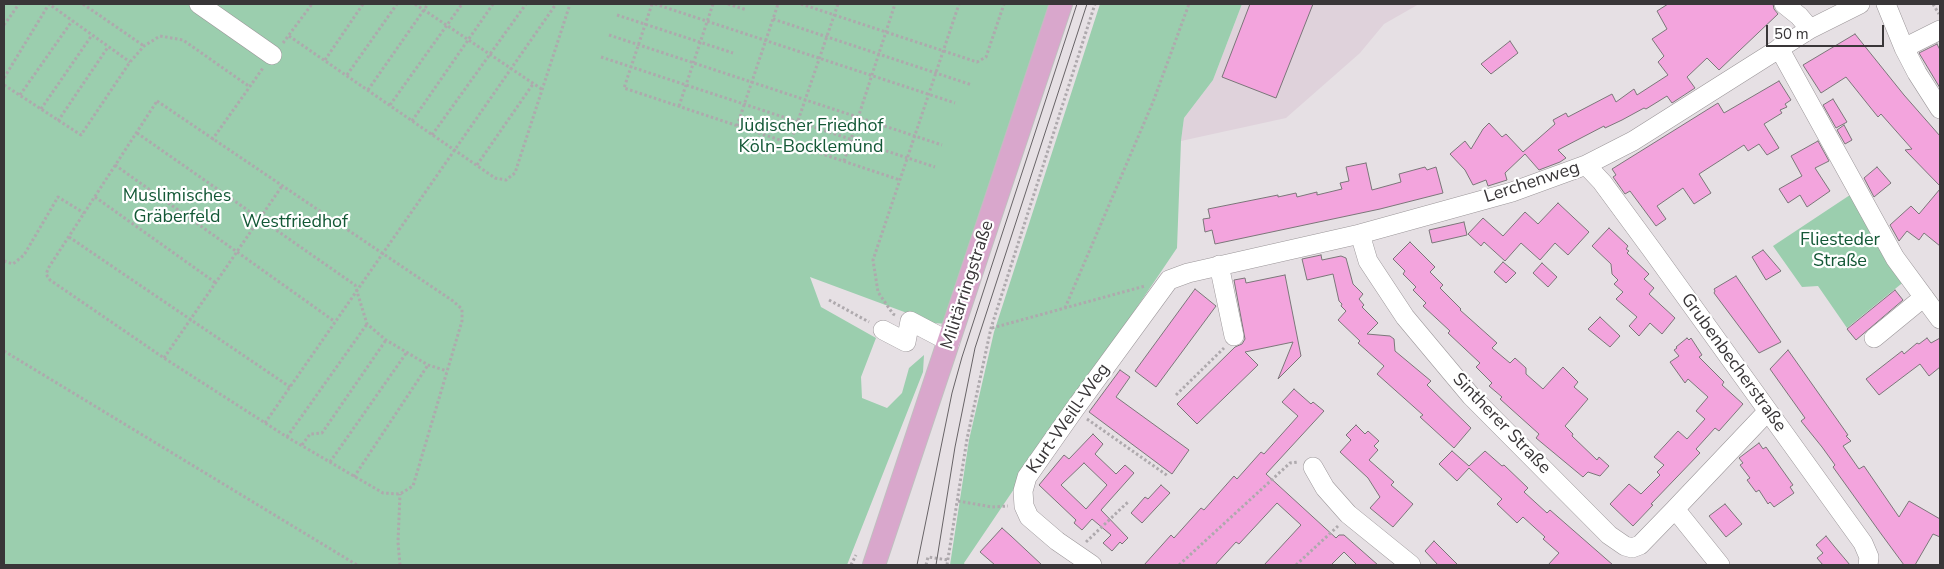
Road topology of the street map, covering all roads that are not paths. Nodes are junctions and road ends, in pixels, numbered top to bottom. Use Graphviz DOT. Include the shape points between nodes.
graph roads {
  1 [pos="199,4"];
  2 [pos="1061,4"];
  3 [pos="1784,4"];
  4 [pos="1860,4"];
  5 [pos="1886,4"];
  6 [pos="1810,29"];
  7 [pos="1940,30"];
  8 [pos="1779,48"];
  9 [pos="1904,48"];
  10 [pos="272,55"];
  11 [pos="1935,90"];
  12 [pos="1940,109"];
  13 [pos="1586,165"];
  14 [pos="1360,234"];
  15 [pos="1219,266"];
  16 [pos="1169,280"];
  17 [pos="1924,297"];
  18 [pos="1940,320"];
  19 [pos="883,330"];
  20 [pos="1234,336"];
  21 [pos="1874,338"];
  22 [pos="950,342"];
  23 [pos="1767,412"];
  24 [pos="1313,467"];
  25 [pos="1675,509"];
  26 [pos="874,565"];
  27 [pos="1092,565"];
  28 [pos="1411,565"];
  29 [pos="1720,565"];
  30 [pos="1868,565"];
  1 -- 10 [label="street"];
  2 -- 22 [label="main road, Militärringstraße"];
  3 -- 6 [label="street"];
  4 -- 6 [label="street, Lerchenweg"];
  5 -- 9 [label="street"];
  6 -- 8 [label="street, Lerchenweg"];
  7 -- 9 [label="street"];
  8 -- 13 [label="street, Lerchenweg" via="1633,142"];
  8 -- 17 [label="street" via="1895,258"];
  9 -- 11 [label="street"];
  11 -- 12 [label="street"];
  13 -- 14 [label="street, Lerchenweg" via="1512,192"];
  13 -- 23 [label="street, Grubenbecherstraße" via="1652,250"];
  14 -- 15 [label="street, Lerchenweg"];
  14 -- 25 [label="street, Sintherer Straße" via="1368,261 1405,317 1471,396 1610,535 1625,546 1640,545"];
  15 -- 16 [label="street, Lerchenweg" via="1188,272"];
  15 -- 20 [label="street"];
  16 -- 27 [label="street, Kurt-Weill-Weg" via="1027,477 1023,491 1029,518"];
  17 -- 18 [label="street"];
  17 -- 21 [label="street"];
  19 -- 22 [label="street" via="906,342 910,321"];
  22 -- 26 [label="main road, Militärringstraße"];
  23 -- 25 [label="street, Sintherer Straße"];
  23 -- 30 [label="street, Grubenbecherstraße" via="1863,543 1869,557"];
  24 -- 28 [label="street" via="1325,488 1348,514"];
  25 -- 29 [label="street"];
}
